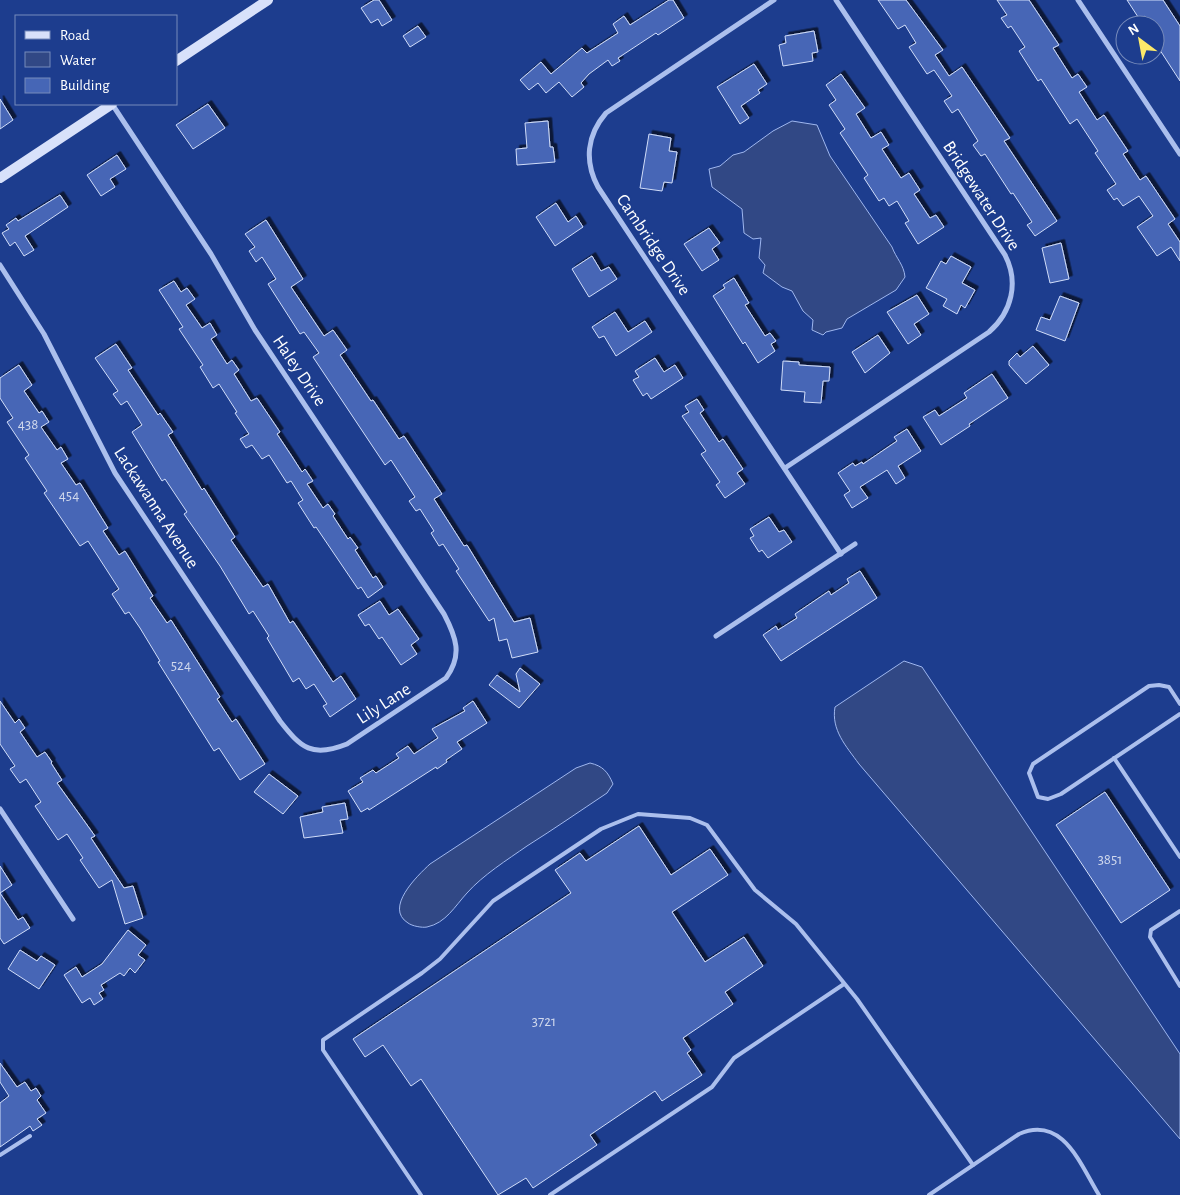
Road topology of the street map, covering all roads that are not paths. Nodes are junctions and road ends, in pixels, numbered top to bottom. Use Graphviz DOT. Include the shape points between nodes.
graph roads {
  1 [pos="268,0"];
  2 [pos="774,0"];
  3 [pos="836,0"];
  4 [pos="1078,0"];
  5 [pos="178,60"];
  6 [pos="110,105"];
  7 [pos="113,105"];
  8 [pos="1180,154"];
  9 [pos="0,178"];
  10 [pos="0,265"];
  11 [pos="785,468"];
  12 [pos="855,544"];
  13 [pos="841,554"];
  14 [pos="716,636"];
  15 [pos="457,655"];
  16 [pos="1180,704"];
  17 [pos="1180,714"];
  18 [pos="310,750"];
  19 [pos="1114,758"];
  20 [pos="0,809"];
  21 [pos="1180,856"];
  22 [pos="1180,911"];
  23 [pos="73,919"];
  24 [pos="844,984"];
  25 [pos="1180,986"];
  26 [pos="30,1136"];
  27 [pos="0,1156"];
  28 [pos="972,1165"];
  29 [pos="421,1195"];
  30 [pos="550,1195"];
  31 [pos="930,1195"];
  32 [pos="1099,1195"];
  1 -- 5 [label="street"];
  2 -- 11 [label="street, Cambridge Drive" via="606,113 594,132 589,157 598,187"];
  3 -- 11 [label="street, Bridgewater Drive" via="1005,255 1012,288 1007,310 989,332"];
  4 -- 8 [label="street"];
  6 -- 9 [label="street"];
  7 -- 15 [label="street, Haley Drive" via="212,254 259,337 444,614 456,639"];
  10 -- 18 [label="street, Lackawanna Avenue" via="50,344 124,487 280,721 297,742"];
  11 -- 13 [label="street, Cambridge Drive"];
  12 -- 13 [label="street"];
  13 -- 14 [label="street"];
  15 -- 18 [label="street, Lily Lane" via="451,671 439,684 357,739 333,750"];
  16 -- 19 [label="lane" via="1169,687 1149,686 1033,764 1028,773 1038,797 1048,799 1061,794"];
  17 -- 19 [label="lane"];
  19 -- 21 [label="lane"];
  20 -- 23 [label="street"];
  22 -- 25 [label="lane" via="1151,930 1150,937"];
  24 -- 28 [label="lane"];
  24 -- 29 [label="lane" via="796,924 755,890 707,825 690,818 638,814 601,829 493,901 422,974 323,1040 323,1050"];
  24 -- 30 [label="lane" via="734,1058 712,1087"];
  26 -- 27 [label="lane"];
  28 -- 31 [label="lane"];
  28 -- 32 [label="lane" via="1019,1134 1032,1129 1046,1130 1068,1144"];
}
